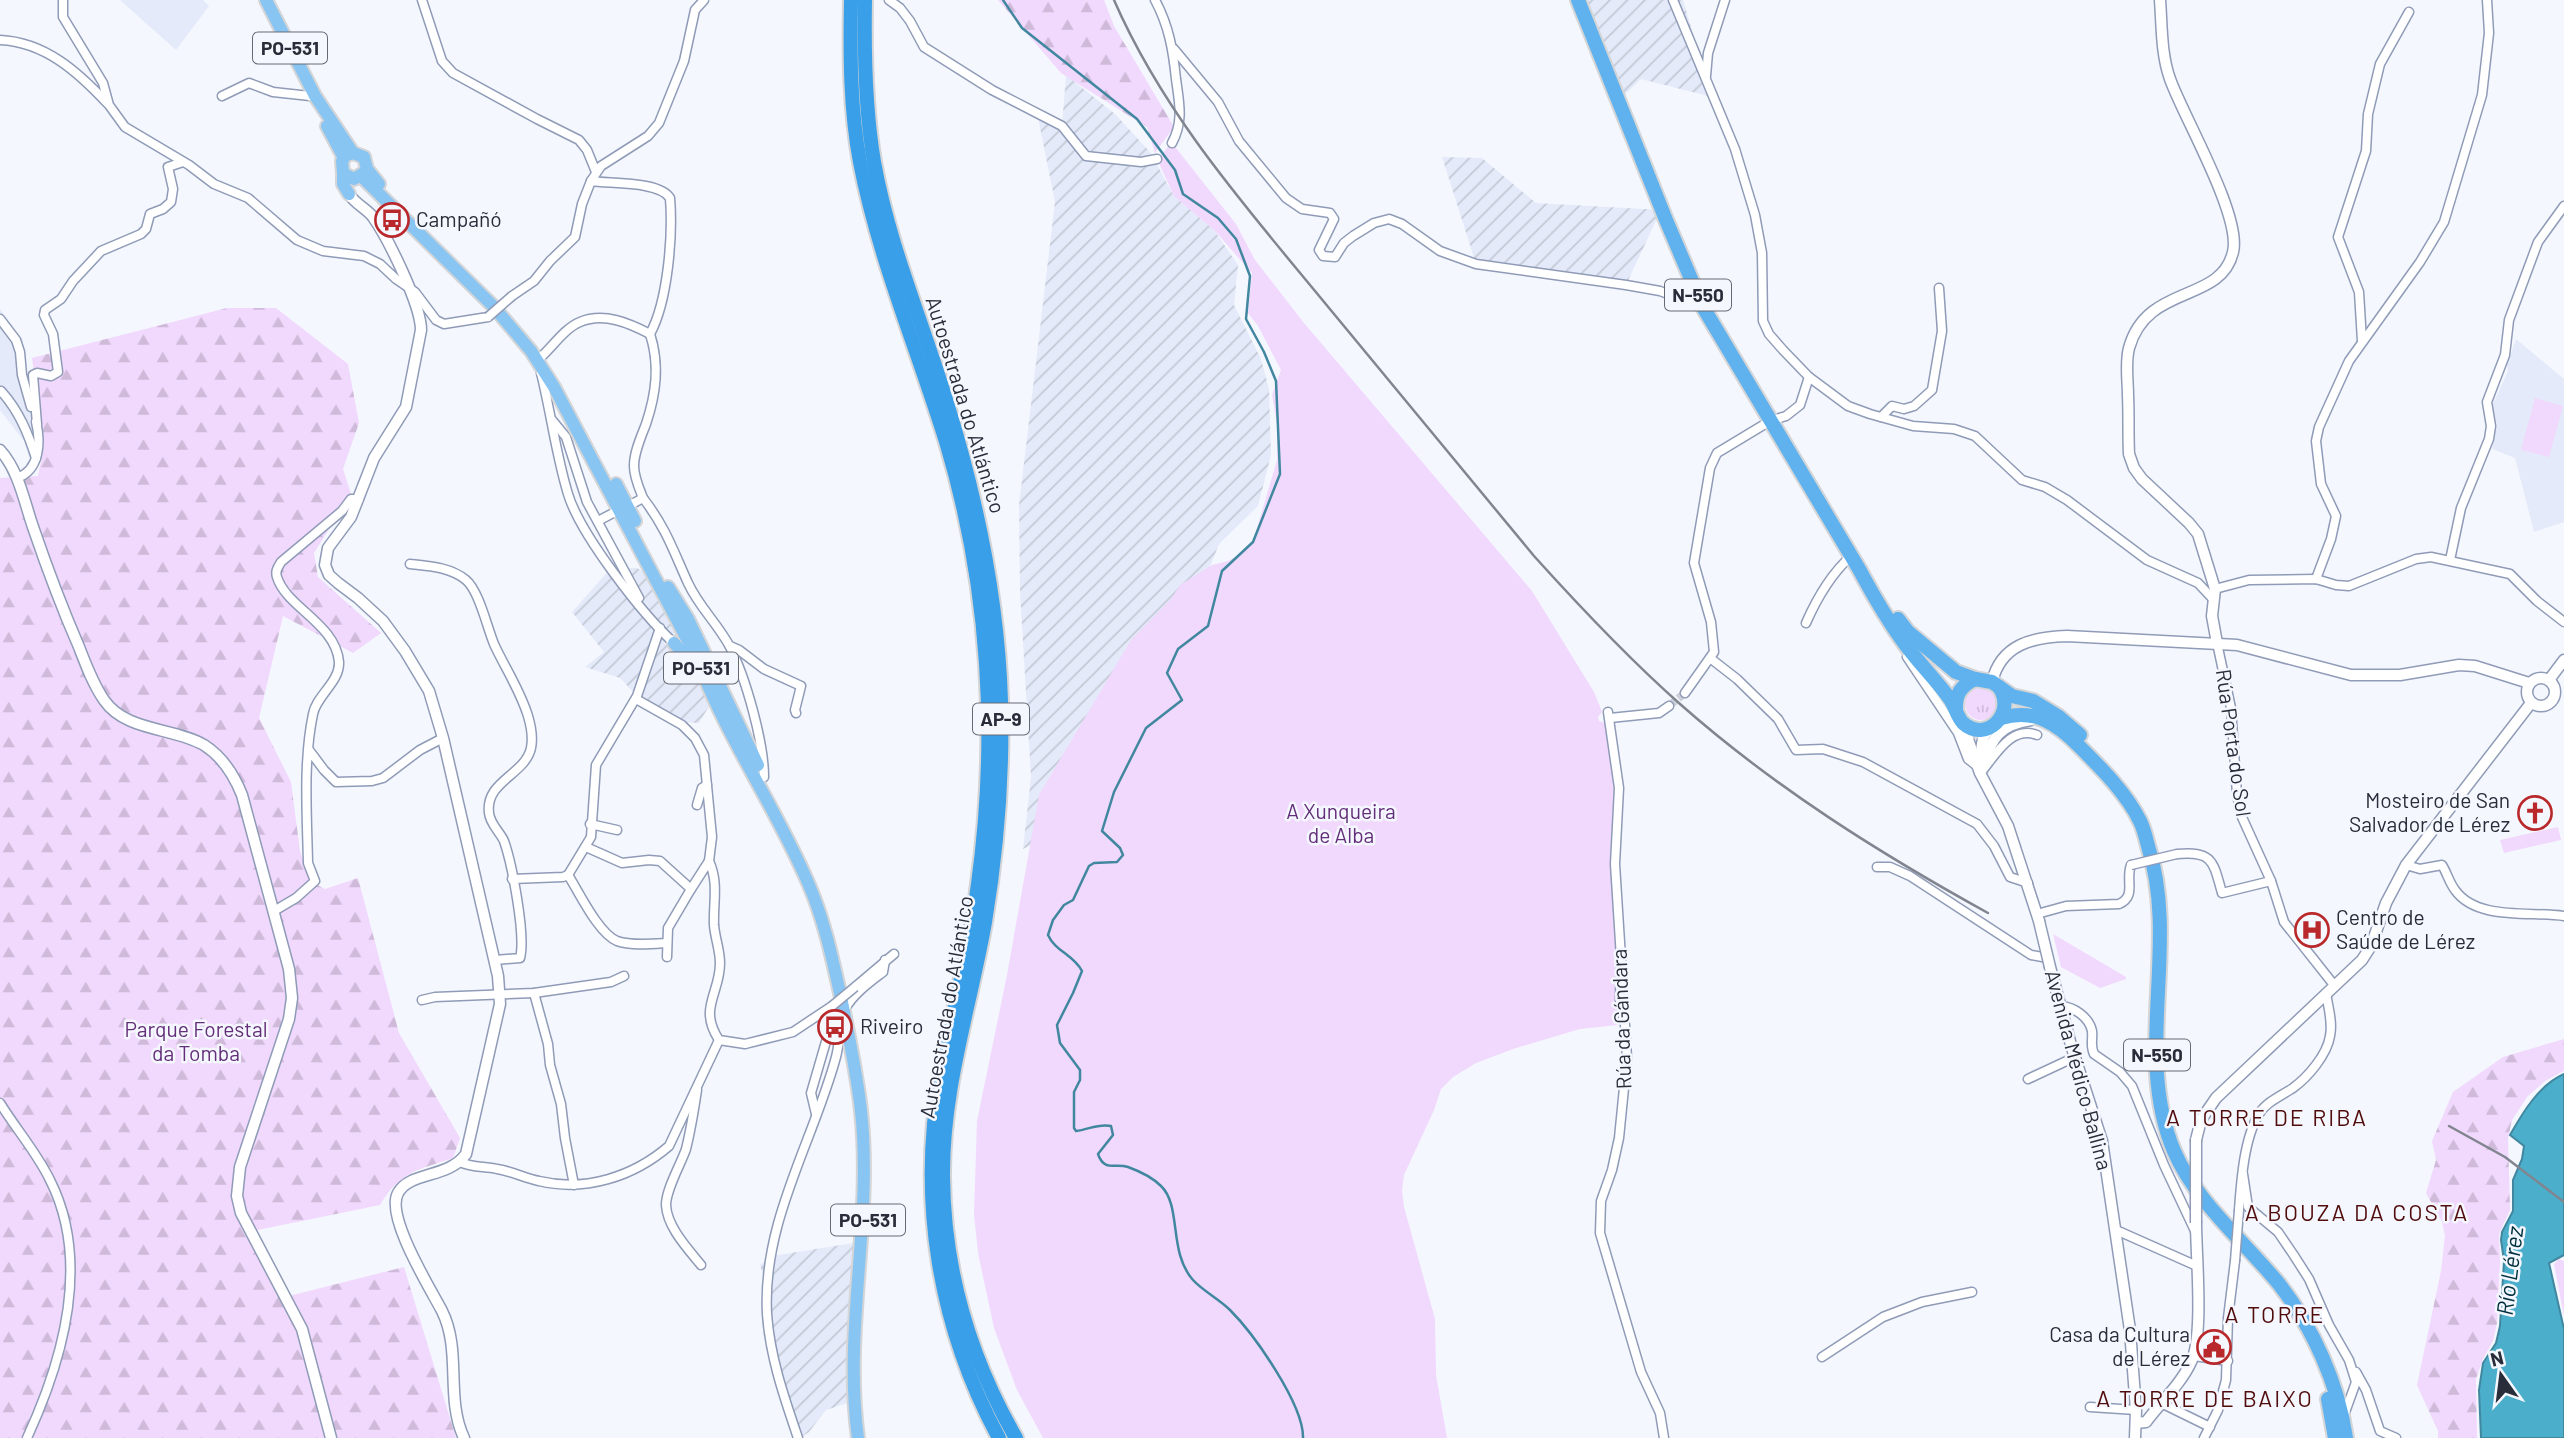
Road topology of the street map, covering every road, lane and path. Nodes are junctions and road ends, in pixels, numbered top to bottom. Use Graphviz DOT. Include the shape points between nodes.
graph roads {
  1 [pos="63,0"];
  2 [pos="263,0"];
  3 [pos="422,0"];
  4 [pos="704,0"];
  5 [pos="851,0"];
  6 [pos="865,0"];
  7 [pos="889,0"];
  8 [pos="1155,0"];
  9 [pos="1161,0"];
  10 [pos="1578,0"];
  11 [pos="1673,0"];
  12 [pos="1725,0"];
  13 [pos="2160,0"];
  14 [pos="2487,0"];
  15 [pos="1161,10"];
  16 [pos="2409,12"];
  17 [pos="0,40"];
  18 [pos="1174,49"];
  19 [pos="1706,79"];
  20 [pos="222,96"];
  21 [pos="310,96"];
  22 [pos="108,105"];
  23 [pos="1172,143"];
  24 [pos="348,155"];
  25 [pos="1157,159"];
  26 [pos="183,162"];
  27 [pos="596,172"];
  28 [pos="356,174"];
  29 [pos="591,181"];
  30 [pos="349,194"];
  31 [pos="2564,206"];
  32 [pos="408,286"];
  33 [pos="1939,288"];
  34 [pos="1700,299"];
  35 [pos="0,319"];
  36 [pos="650,334"];
  37 [pos="2362,341"];
  38 [pos="540,360"];
  39 [pos="1808,377"];
  40 [pos="1,391"];
  41 [pos="1881,417"];
  42 [pos="552,420"];
  43 [pos="1770,421"];
  44 [pos="37,424"];
  45 [pos="0,450"];
  46 [pos="36,458"];
  47 [pos="17,478"];
  48 [pos="643,498"];
  49 [pos="359,499"];
  50 [pos="632,504"];
  51 [pos="615,512"];
  52 [pos="598,521"];
  53 [pos="1851,556"];
  54 [pos="2450,560"];
  55 [pos="410,564"];
  56 [pos="1859,569"];
  57 [pos="2316,579"];
  58 [pos="668,587"];
  59 [pos="2214,595"];
  60 [pos="645,610"];
  61 [pos="2564,622"];
  62 [pos="1806,623"];
  63 [pos="660,628"];
  64 [pos="1901,638"];
  65 [pos="680,640"];
  66 [pos="2217,643"];
  67 [pos="730,646"];
  68 [pos="1710,658"];
  69 [pos="693,660"];
  70 [pos="2564,660"];
  71 [pos="1975,680"];
  72 [pos="2549,680"];
  73 [pos="2529,683"];
  74 [pos="1995,685"];
  75 [pos="2560,690"];
  76 [pos="1685,693"];
  77 [pos="636,699"];
  78 [pos="2531,703"];
  79 [pos="1669,706"];
  80 [pos="732,711"];
  81 [pos="796,713"];
  82 [pos="1959,717"];
  83 [pos="2047,721"];
  84 [pos="1995,723"];
  85 [pos="2037,735"];
  86 [pos="443,738"];
  87 [pos="309,750"];
  88 [pos="1981,771"];
  89 [pos="764,777"];
  90 [pos="707,785"];
  91 [pos="697,805"];
  92 [pos="2140,822"];
  93 [pos="590,824"];
  94 [pos="617,830"];
  95 [pos="586,846"];
  96 [pos="709,861"];
  97 [pos="2406,865"];
  98 [pos="1877,867"];
  99 [pos="568,875"];
  100 [pos="512,879"];
  101 [pos="2271,881"];
  102 [pos="2028,883"];
  103 [pos="691,889"];
  104 [pos="274,911"];
  105 [pos="2564,916"];
  106 [pos="2038,917"];
  107 [pos="667,943"];
  108 [pos="894,954"];
  109 [pos="667,957"];
  110 [pos="495,960"];
  111 [pos="885,960"];
  112 [pos="2049,962"];
  113 [pos="624,976"];
  114 [pos="2330,989"];
  115 [pos="534,993"];
  116 [pos="499,994"];
  117 [pos="422,1000"];
  118 [pos="2061,1006"];
  119 [pos="842,1007"];
  120 [pos="824,1012"];
  121 [pos="719,1040"];
  122 [pos="2076,1057"];
  123 [pos="2028,1079"];
  124 [pos="698,1084"];
  125 [pos="0,1104"];
  126 [pos="816,1115"];
  127 [pos="460,1162"];
  128 [pos="2243,1174"];
  129 [pos="575,1185"];
  130 [pos="2116,1230"];
  131 [pos="2196,1234"];
  132 [pos="2258,1262"];
  133 [pos="701,1265"];
  134 [pos="2197,1266"];
  135 [pos="1972,1292"];
  136 [pos="2194,1356"];
  137 [pos="1822,1357"];
  138 [pos="2228,1362"];
  139 [pos="2352,1371"];
  140 [pos="2335,1392"];
  141 [pos="2161,1403"];
  142 [pos="2090,1407"];
  143 [pos="2136,1410"];
  144 [pos="2343,1418"];
  145 [pos="2136,1423"];
  146 [pos="2210,1427"];
  147 [pos="27,1438"];
  148 [pos="331,1438"];
  149 [pos="464,1438"];
  150 [pos="798,1438"];
  151 [pos="858,1438"];
  152 [pos="864,1438"];
  153 [pos="999,1438"];
  154 [pos="1016,1438"];
  155 [pos="1664,1438"];
  156 [pos="2135,1438"];
  157 [pos="2204,1438"];
  158 [pos="2335,1438"];
  159 [pos="2346,1438"];
  160 [pos="2396,1438"];
  1 -- 22 [label="street" via="63,17 103,83"];
  2 -- 21 [label="main road, PO-531"];
  2 -- 24 [label="main road, PO-531"];
  3 -- 27 [label="street" via="442,61 453,73 579,139"];
  4 -- 27 [label="street" via="695,10 684,61 659,123 648,136"];
  5 -- 153 [label="highway, Autoestrada do Atlántico / AP-9" via="851,82 866,190 947,447 981,604 988,706 985,825 978,887 937,1099 931,1189 947,1307"];
  6 -- 154 [label="highway, Autoestrada do Atlántico / AP-9" via="866,99 874,162 907,288 946,399 978,512 995,624 1001,713 995,849 955,1063 943,1174 947,1242 963,1314 988,1383"];
  7 -- 25 [label="street" via="905,15 924,47 1062,127 1086,156 1141,162"];
  8 -- 15 [label="street"];
  9 -- 15 [label="street"];
  10 -- 34 [label="highway, N-550"];
  11 -- 19 [label="street"];
  12 -- 19 [label="street" via="1708,53"];
  13 -- 59 [label="street" via="2169,78 2212,171 2234,247 2227,267 2214,280 2155,309 2134,336 2128,360 2129,454 2141,479 2198,534"];
  14 -- 37 [label="street" via="2489,33 2482,95 2448,211 2420,262"];
  15 -- 18 [label="street"];
  16 -- 37 [label="street" via="2380,64 2368,114 2366,151 2338,237 2359,292"];
  17 -- 22 [label="street" via="24,44 70,66"];
  18 -- 23 [label="street" via="1181,103 1179,128"];
  18 -- 34 [label="street" via="1286,198 1301,209 1330,213 1334,219 1319,250 1323,256 1335,257 1353,236 1390,219 1440,251 1476,264 1626,285 1683,300"];
  19 -- 39 [label="street" via="1735,149 1760,232 1763,321"];
  20 -- 21 [label="street" via="249,83 274,92"];
  21 -- 24 [label="main road, PO-531" via="333,142"];
  22 -- 26 [label="street" via="125,127"];
  24 -- 28 [label="main road" via="341,165"];
  24 -- 28 [label="main road, PO-531" via="364,158"];
  26 -- 32 [label="street" via="214,184 248,198 297,240 323,251 372,260"];
  26 -- 44 [label="street" via="169,167 171,202 150,214 146,229 101,251 61,299 45,310 58,372 33,376"];
  27 -- 29 [label="street"];
  28 -- 30 [label="main road" via="343,184"];
  28 -- 38 [label="main road, PO-531" via="493,306"];
  29 -- 32 [label="street, bridge" via="575,237 534,282 488,317 444,324"];
  29 -- 36 [label="street" via="645,186 664,191 670,198 666,277 659,319"];
  30 -- 32 [label="street" via="374,220"];
  31 -- 54 [label="street" via="2538,242 2509,320 2505,355 2487,402 2489,439 2461,508"];
  32 -- 49 [label="street" via="421,321 409,398 374,458"];
  33 -- 41 [label="street" via="1942,331 1932,390 1914,406 1892,406"];
  34 -- 43 [label="highway, N-550"];
  35 -- 44 [label="street" via="16,340"];
  36 -- 38 [label="street" via="623,321 580,322"];
  36 -- 48 [label="street" via="656,352 656,384 634,467"];
  37 -- 57 [label="street" via="2317,434 2321,484 2336,516"];
  38 -- 42 [label="street"];
  38 -- 58 [label="main road, PO-531" via="558,379"];
  38 -- 65 [label="main road, PO-531" via="594,460"];
  39 -- 41 [label="street" via="1848,406"];
  39 -- 43 [label="street" via="1800,405"];
  40 -- 46 [label="street" via="29,435"];
  41 -- 59 [label="street" via="1975,436 2022,480 2067,500 2147,560"];
  42 -- 52 [label="street" via="566,437 587,502"];
  42 -- 60 [label="street" via="568,495 579,521"];
  43 -- 53 [label="highway, N-550"];
  43 -- 68 [label="street" via="1717,453 1710,468 1694,563 1711,622 1714,652"];
  44 -- 46 [label="street" via="40,446"];
  45 -- 47 [label="street"];
  46 -- 47 [label="street" via="25,475"];
  47 -- 104 [label="street" via="52,583 104,700 116,714 190,738 224,762 243,795"];
  48 -- 50 [label="street"];
  48 -- 67 [label="street" via="672,543 703,609"];
  49 -- 86 [label="street" via="328,548 326,570 383,621 405,650 429,691"];
  49 -- 87 [label="street" via="351,499 276,569 284,589 325,631 339,664 313,711"];
  51 -- 52 [label="street"];
  52 -- 60 [label="street"];
  53 -- 56 [label="highway, N-550"];
  53 -- 62 [label="street" via="1837,569"];
  54 -- 57 [label="street" via="2424,557 2348,586"];
  54 -- 61 [label="street" via="2510,574"];
  55 -- 100 [label="street" via="445,570 471,585 530,720 529,753 514,773 500,782 489,806"];
  56 -- 64 [label="highway, N-550"];
  56 -- 71 [label="highway, N-550" via="1908,632 1956,672"];
  57 -- 59 [label="street" via="2241,581"];
  58 -- 69 [label="main road" via="696,649"];
  58 -- 80 [label="main road, PO-531"];
  59 -- 66 [label="street" via="2211,616"];
  60 -- 63 [label="street"];
  63 -- 65 [label="street"];
  63 -- 77 [label="street"];
  64 -- 82 [label="highway, N-550"];
  64 -- 88 [label="street" via="1902,648 1958,733 1968,759"];
  65 -- 69 [label="main road, PO-531"];
  66 -- 73 [label="street" via="2255,648 2351,675 2400,675 2475,666"];
  66 -- 74 [label="street" via="2043,637 2007,654 1995,667"];
  66 -- 101 [label="street, Rúa Porta do Sol" via="2231,708 2238,804"];
  67 -- 81 [label="street" via="764,670 801,686"];
  67 -- 89 [label="street" via="746,688"];
  68 -- 76 [label="street"];
  68 -- 102 [label="street" via="1779,719 1796,750 1823,749 1863,762 1977,824 2010,877"];
  69 -- 80 [label="main road" via="703,662"];
  69 -- 119 [label="main road, PO-531" via="809,885 822,919"];
  70 -- 72 [label="street"];
  71 -- 74 [label="highway, N-550"];
  71 -- 82 [label="highway" via="1958,692"];
  72 -- 73 [label="street" via="2536,678"];
  72 -- 75 [label="street"];
  73 -- 78 [label="street" via="2526,692"];
  74 -- 84 [label="highway" via="2005,699"];
  74 -- 92 [label="highway, N-550" via="2012,696 2034,701 2096,749"];
  75 -- 78 [label="street" via="2549,704"];
  77 -- 90 [label="street" via="678,722 695,738 706,764"];
  77 -- 93 [label="street" via="596,765"];
  78 -- 97 [label="street"];
  79 -- 155 [label="street, Rúa da Gándara" via="1659,713 1609,715 1619,788 1615,864 1627,1069 1619,1138 1601,1201 1600,1233 1641,1372 1660,1413"];
  80 -- 89 [label="main road, PO-531"];
  82 -- 84 [label="highway, N-550" via="1972,728"];
  82 -- 88 [label="street, Avenida Médico Ballina"];
  83 -- 84 [label="highway, N-550" via="2018,713"];
  83 -- 88 [label="street" via="2013,723 1999,732"];
  83 -- 92 [label="highway, N-550" via="2108,775"];
  84 -- 88 [label="street" via="1981,743"];
  85 -- 88 [label="street" via="2011,736"];
  86 -- 87 [label="street" via="372,781 336,782"];
  86 -- 110 [label="street"];
  87 -- 104 [label="street" via="308,863 315,881"];
  88 -- 102 [label="street, Avenida Médico Ballina" via="2008,826"];
  89 -- 119 [label="main road, PO-531" via="821,896 839,960"];
  90 -- 91 [label="street"];
  90 -- 96 [label="street" via="712,837"];
  92 -- 132 [label="highway, N-550" via="2152,858 2161,921 2157,1052 2166,1127 2184,1169"];
  93 -- 94 [label="street"];
  93 -- 95 [label="street"];
  95 -- 99 [label="street"];
  95 -- 103 [label="street" via="622,863 660,861"];
  96 -- 103 [label="street"];
  96 -- 121 [label="street" via="720,965 709,1017"];
  97 -- 105 [label="street" via="2420,869 2442,865 2455,890 2475,904 2512,914"];
  97 -- 114 [label="street" via="2367,954"];
  98 -- 112 [label="street" via="1910,876 2031,955"];
  99 -- 100 [label="street"];
  99 -- 107 [label="street" via="593,917 616,941"];
  100 -- 110 [label="street" via="520,958"];
  101 -- 106 [label="street, bridge" via="2222,893 2210,859 2198,852 2177,854 2130,865 2126,901 2066,906"];
  101 -- 114 [label="street, Rúa Porta do Sol" via="2284,922"];
  102 -- 106 [label="street, Avenida Médico Ballina"];
  103 -- 107 [label="street" via="672,919"];
  104 -- 148 [label="street" via="292,999 240,1167 237,1196 241,1213 302,1329"];
  106 -- 112 [label="street, Avenida Médico Ballina, bridge"];
  107 -- 109 [label="street"];
  108 -- 111 [label="street"];
  110 -- 116 [label="street"];
  111 -- 119 [label="street, bridge" via="855,987"];
  111 -- 119 [label="street" via="883,972"];
  112 -- 118 [label="street, Avenida Médico Ballina"];
  113 -- 115 [label="street"];
  114 -- 128 [label="street" via="2329,1041 2302,1080 2258,1116"];
  114 -- 131 [label="street, bridge" via="2216,1098 2201,1119 2196,1140"];
  115 -- 116 [label="street"];
  115 -- 129 [label="street"];
  116 -- 117 [label="street"];
  116 -- 127 [label="street" via="470,1141"];
  118 -- 122 [label="street, Avenida Médico Ballina"];
  118 -- 131 [label="street" via="2083,1016 2091,1028 2094,1054 2132,1086"];
  119 -- 120 [label="street"];
  119 -- 126 [label="street" via="837,1055"];
  119 -- 151 [label="main road, PO-531" via="864,1140 853,1352"];
  119 -- 152 [label="main road, PO-531" via="864,1088 870,1150 860,1345"];
  120 -- 121 [label="street" via="782,1035 745,1044"];
  120 -- 126 [label="street" via="827,1038 811,1093"];
  121 -- 124 [label="street"];
  122 -- 123 [label="street"];
  122 -- 130 [label="street, Avenida Médico Ballina" via="2102,1141"];
  124 -- 129 [label="street" via="669,1146 656,1157 595,1185"];
  124 -- 133 [label="street" via="694,1117 666,1202 682,1242"];
  125 -- 147 [label="street" via="50,1180 67,1234 69,1292 61,1348"];
  126 -- 150 [label="street" via="785,1197 768,1293 772,1353"];
  127 -- 129 [label="street"];
  127 -- 149 [label="street" via="406,1184 395,1200 413,1258 448,1325 456,1416"];
  128 -- 138 [label="street, bridge"];
  128 -- 139 [label="street" via="2248,1207 2278,1232 2309,1279"];
  130 -- 134 [label="street"];
  130 -- 143 [label="street, Avenida Médico Ballina"];
  131 -- 134 [label="street"];
  132 -- 140 [label="highway, N-550" via="2314,1339"];
  132 -- 158 [label="highway, N-550" via="2307,1343 2327,1394"];
  134 -- 136 [label="street"];
  135 -- 137 [label="street" via="1922,1302 1883,1317"];
  136 -- 138 [label="street"];
  136 -- 141 [label="street"];
  138 -- 146 [label="street"];
  139 -- 140 [label="street" via="2347,1390"];
  139 -- 144 [label="street" via="2356,1385"];
  139 -- 160 [label="street" via="2358,1373 2366,1390 2380,1431"];
  140 -- 144 [label="highway, N-550"];
  141 -- 145 [label="street" via="2146,1422"];
  141 -- 146 [label="street"];
  142 -- 143 [label="street"];
  143 -- 145 [label="street, Avenida Médico Ballina"];
  144 -- 159 [label="highway, N-550"];
  145 -- 156 [label="street, Avenida Médico Ballina"];
  146 -- 157 [label="street"];
}
